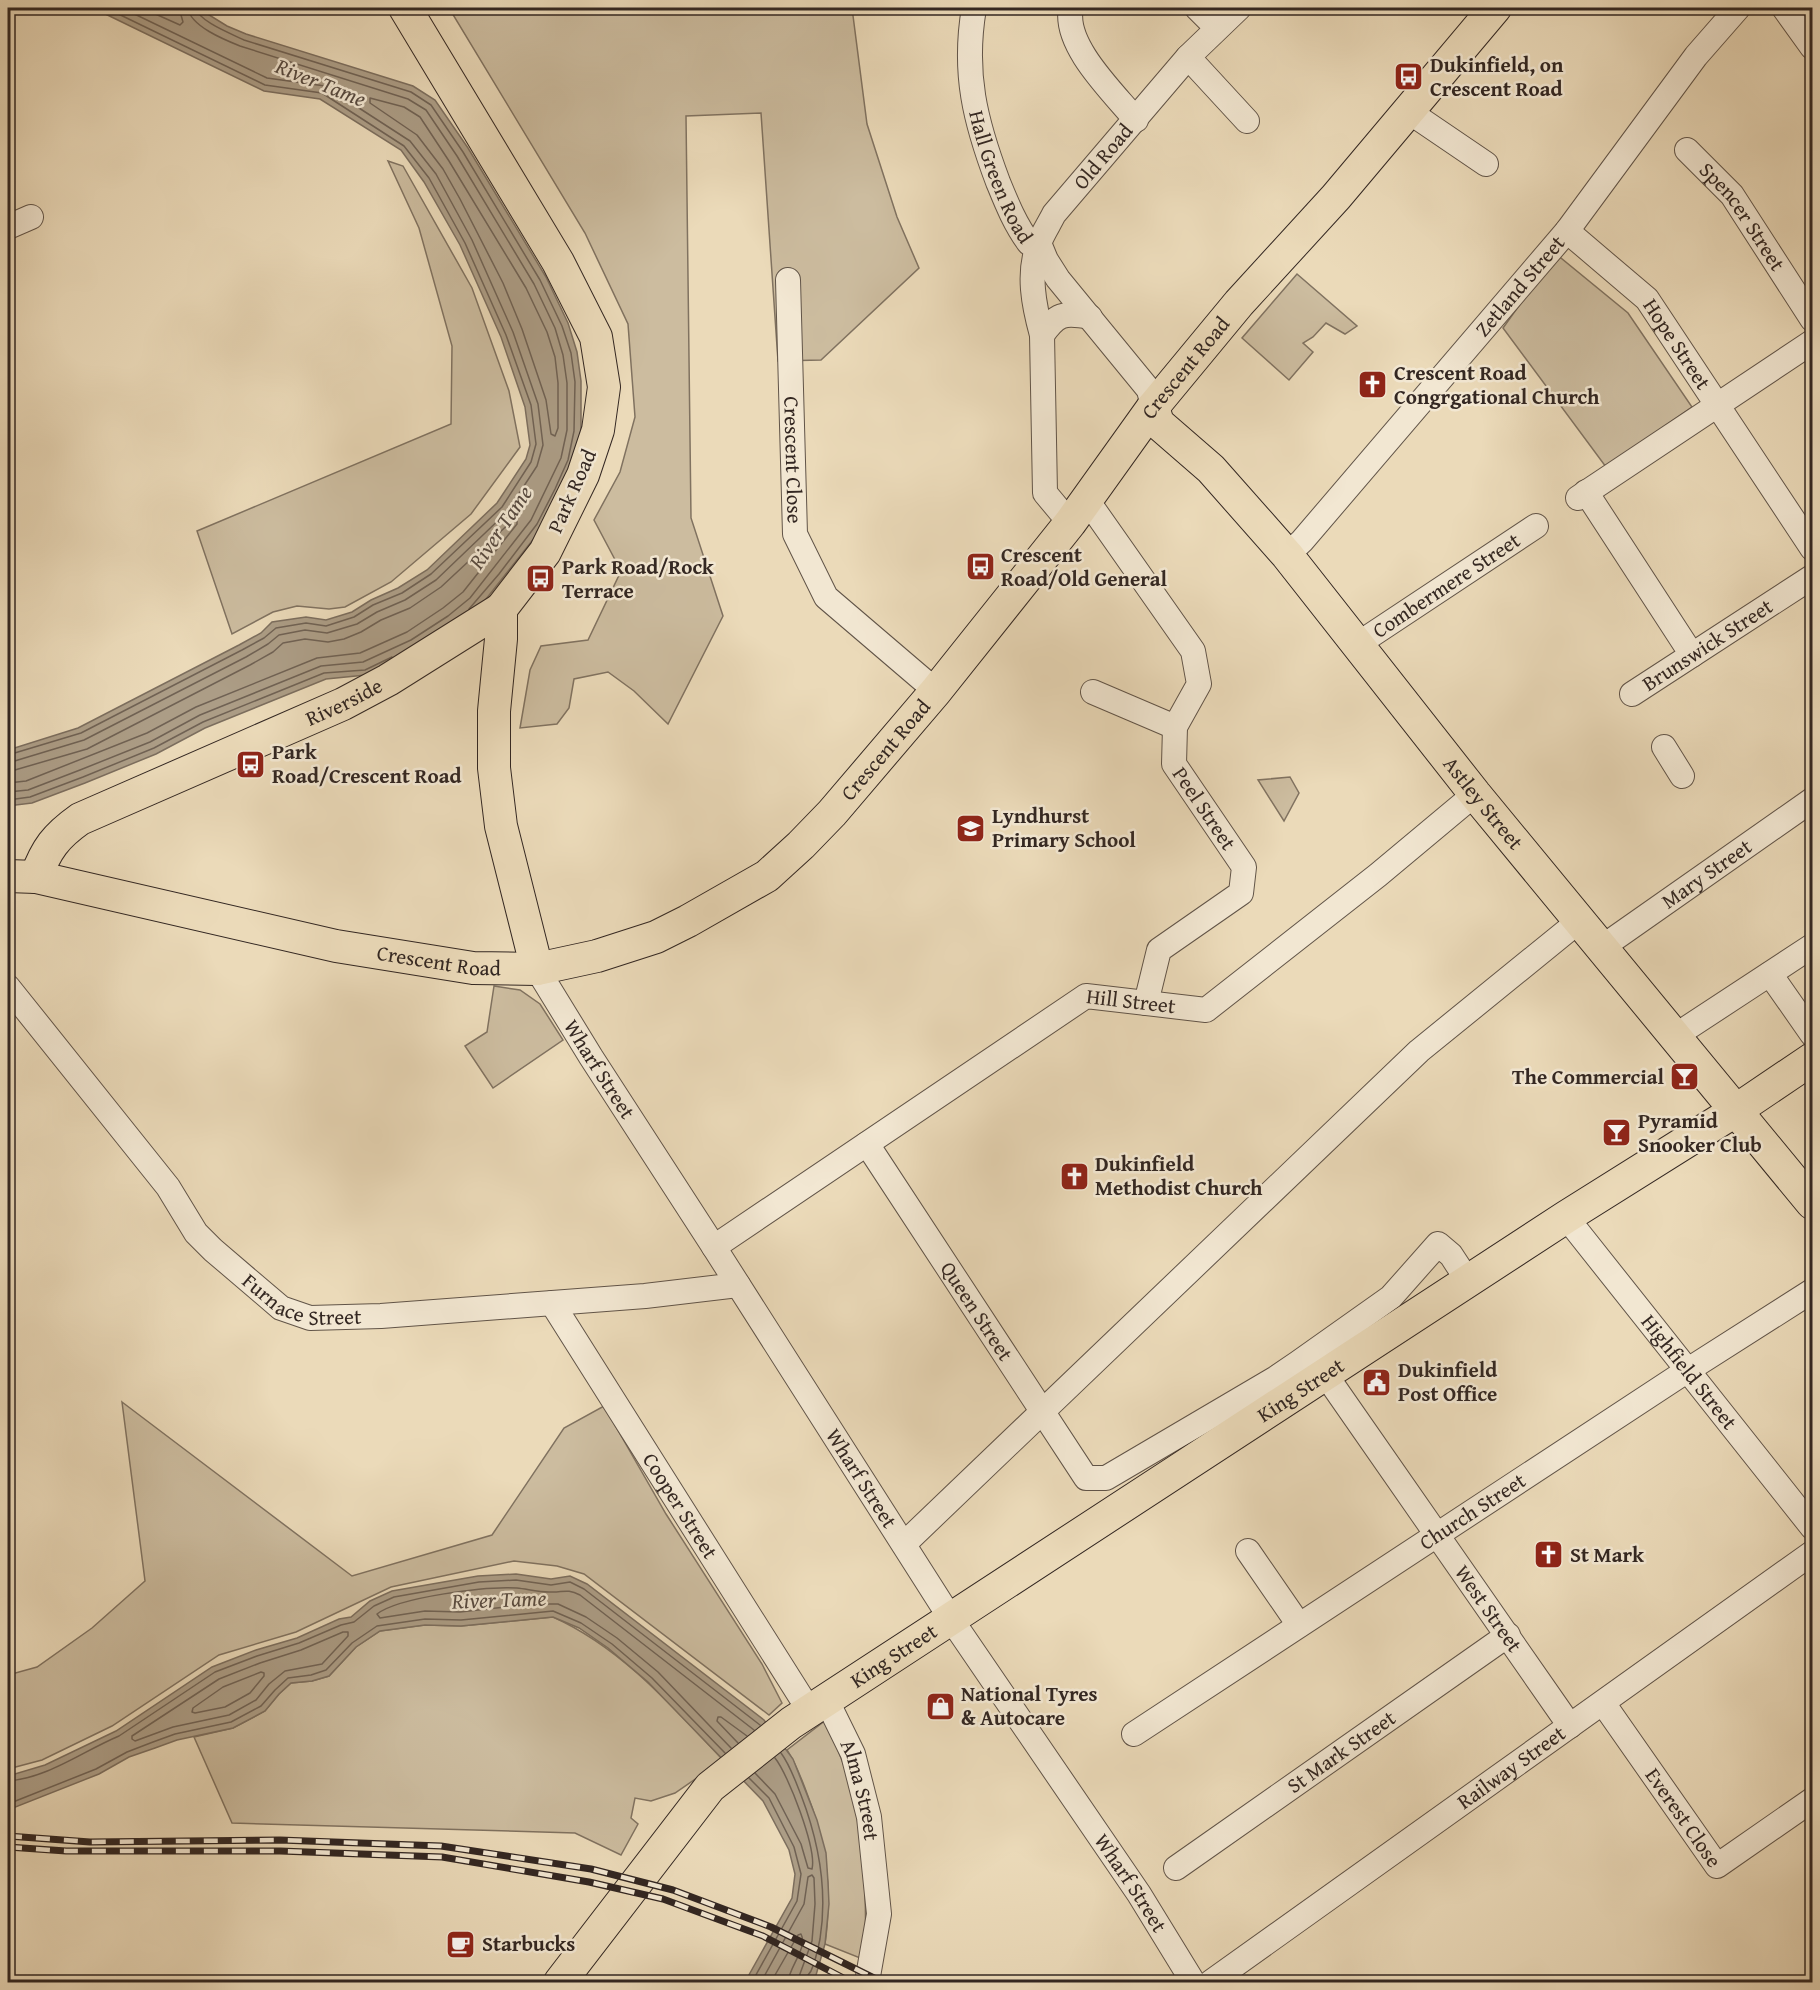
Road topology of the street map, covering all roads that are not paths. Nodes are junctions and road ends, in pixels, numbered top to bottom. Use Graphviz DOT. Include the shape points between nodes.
graph roads {
  1 [pos="405,8"];
  2 [pos="974,8"];
  3 [pos="1071,8"];
  4 [pos="1197,8"];
  5 [pos="1239,8"];
  6 [pos="1495,8"];
  7 [pos="1738,8"];
  8 [pos="1784,8"];
  9 [pos="1217,28"];
  10 [pos="1812,47"];
  11 [pos="1188,57"];
  12 [pos="1408,111"];
  13 [pos="1136,120"];
  14 [pos="1247,122"];
  15 [pos="1687,150"];
  16 [pos="1486,164"];
  17 [pos="31,217"];
  18 [pos="8,227"];
  19 [pos="1567,231"];
  20 [pos="1039,243"];
  21 [pos="788,280"];
  22 [pos="1089,317"];
  23 [pos="1812,319"];
  24 [pos="1042,336"];
  25 [pos="1812,342"];
  26 [pos="1717,406"];
  27 [pos="1153,407"];
  28 [pos="1078,511"];
  29 [pos="1536,526"];
  30 [pos="1812,548"];
  31 [pos="1287,555"];
  32 [pos="1812,577"];
  33 [pos="501,609"];
  34 [pos="1358,644"];
  35 [pos="1692,655"];
  36 [pos="936,691"];
  37 [pos="1094,692"];
  38 [pos="1632,694"];
  39 [pos="1175,727"];
  40 [pos="1664,747"];
  41 [pos="1682,776"];
  42 [pos="1475,794"];
  43 [pos="1812,800"];
  44 [pos="22,877"];
  45 [pos="1579,921"];
  46 [pos="1812,946"];
  47 [pos="1601,948"];
  48 [pos="537,969"];
  49 [pos="1770,974"];
  50 [pos="8,987"];
  51 [pos="1146,1004"];
  52 [pos="1812,1034"];
  53 [pos="1675,1036"];
  54 [pos="1812,1059"];
  55 [pos="1735,1111"];
  56 [pos="867,1144"];
  57 [pos="1812,1203"];
  58 [pos="1566,1217"];
  59 [pos="714,1247"];
  60 [pos="1468,1281"];
  61 [pos="738,1285"];
  62 [pos="1812,1291"];
  63 [pos="552,1303"];
  64 [pos="1688,1370"];
  65 [pos="1326,1374"];
  66 [pos="1042,1412"];
  67 [pos="1812,1527"];
  68 [pos="1438,1534"];
  69 [pos="904,1544"];
  70 [pos="1248,1551"];
  71 [pos="1812,1553"];
  72 [pos="951,1619"];
  73 [pos="1299,1625"];
  74 [pos="1508,1635"];
  75 [pos="1603,1703"];
  76 [pos="809,1711"];
  77 [pos="1570,1726"];
  78 [pos="1134,1734"];
  79 [pos="1812,1800"];
  80 [pos="1176,1868"];
  81 [pos="560,1983"];
  82 [pos="867,1983"];
  83 [pos="1193,1983"];
  84 [pos="1211,1983"];
  1 -- 33 [label="main road, Park Road" via="558,262 596,338 603,387 598,430 583,475 544,552"];
  2 -- 20 [label="street, Hall Green Road" via="969,35 970,88 982,141 1017,227 1029,243"];
  3 -- 13 [label="street" via="1075,42"];
  4 -- 9 [label="street"];
  5 -- 9 [label="street, Old Road"];
  6 -- 12 [label="main road, Crescent Road"];
  7 -- 19 [label="street, Zetland Street" via="1689,65"];
  8 -- 10 [label="street"];
  9 -- 11 [label="street, Old Road"];
  11 -- 13 [label="street, Old Road"];
  11 -- 14 [label="street"];
  12 -- 16 [label="street"];
  12 -- 27 [label="main road, Crescent Road"];
  13 -- 20 [label="street, Old Road" via="1054,214"];
  15 -- 23 [label="street, Spencer Street" via="1732,195"];
  17 -- 18 [label="street"];
  19 -- 26 [label="street, Hope Street" via="1647,299"];
  19 -- 31 [label="street, Zetland Street"];
  20 -- 22 [label="street, Hall Green Road" via="1058,279"];
  20 -- 24 [label="street, Old Road" via="1033,284"];
  21 -- 36 [label="street, Crescent Close" via="795,534 826,597"];
  22 -- 24 [label="street" via="1068,315 1054,320"];
  22 -- 27 [label="street, Hall Green Road" via="1149,390"];
  24 -- 28 [label="street, Old Road" via="1045,493"];
  25 -- 26 [label="street"];
  26 -- 30 [label="street, Hope Street"];
  26 -- 35 [label="street" via="1582,495"];
  27 -- 28 [label="main road, Crescent Road"];
  27 -- 31 [label="main road, Astley Street" via="1158,423 1211,469"];
  28 -- 36 [label="main road, Crescent Road"];
  28 -- 39 [label="street, Peel Street" via="1192,651 1199,684"];
  29 -- 34 [label="street, Combermere Street"];
  31 -- 34 [label="main road, Astley Street"];
  32 -- 35 [label="street, Brunswick Street"];
  33 -- 44 [label="main road, Riverside" via="343,704 80,819 55,839 42,860"];
  33 -- 48 [label="main road" via="494,768 501,826"];
  34 -- 42 [label="main road, Astley Street"];
  35 -- 38 [label="street, Brunswick Street"];
  36 -- 48 [label="main road, Crescent Road" via="832,813 768,876 656,937 597,956"];
  37 -- 39 [label="street"];
  39 -- 51 [label="street, Peel Street" via="1174,764 1244,867 1241,893 1159,950"];
  40 -- 41 [label="street"];
  42 -- 45 [label="main road, Astley Street"];
  42 -- 51 [label="street, Hill Street" via="1206,1010"];
  43 -- 47 [label="street, Mary Street"];
  44 -- 48 [label="main road, Crescent Road" via="336,946 473,968"];
  45 -- 47 [label="main road, Astley Street"];
  45 -- 66 [label="street" via="1419,1051"];
  46 -- 49 [label="street"];
  47 -- 53 [label="main road, Astley Street"];
  48 -- 59 [label="street, Wharf Street"];
  49 -- 52 [label="street"];
  49 -- 53 [label="street"];
  50 -- 63 [label="street, Furnace Street" via="168,1187 196,1233 281,1308 310,1318"];
  51 -- 56 [label="street, Hill Street" via="1086,996"];
  53 -- 55 [label="main road, Astley Street"];
  54 -- 55 [label="main road, King Street"];
  55 -- 57 [label="main road, Astley Street"];
  55 -- 58 [label="main road, King Street"];
  56 -- 59 [label="street, Hill Street"];
  56 -- 66 [label="street, Queen Street"];
  58 -- 60 [label="main road, King Street"];
  58 -- 64 [label="street, Highfield Street"];
  59 -- 61 [label="street, Wharf Street"];
  60 -- 65 [label="main road, King Street"];
  60 -- 66 [label="street, Queen Street" via="1451,1255 1438,1244 1391,1297 1275,1378 1106,1478 1086,1478"];
  61 -- 63 [label="street, Furnace Street"];
  61 -- 69 [label="street, Wharf Street"];
  62 -- 64 [label="street, Church Street"];
  63 -- 76 [label="street, Cooper Street"];
  64 -- 67 [label="street, Highfield Street"];
  64 -- 68 [label="street, Church Street"];
  65 -- 68 [label="street, West Street"];
  65 -- 72 [label="main road, King Street"];
  66 -- 69 [label="street"];
  68 -- 73 [label="street, Church Street"];
  68 -- 74 [label="street, West Street"];
  69 -- 72 [label="street, Wharf Street"];
  70 -- 73 [label="street"];
  71 -- 75 [label="street, Railway Street"];
  72 -- 76 [label="main road, King Street"];
  72 -- 83 [label="street, Wharf Street" via="1139,1894"];
  73 -- 78 [label="street, Church Street"];
  74 -- 77 [label="street, West Street"];
  74 -- 80 [label="street, St Mark Street"];
  75 -- 77 [label="street, Railway Street"];
  75 -- 79 [label="street, Everest Close" via="1717,1866"];
  76 -- 81 [label="main road, King Street" via="710,1786"];
  76 -- 82 [label="street, Alma Street" via="853,1754 869,1817 879,1914"];
  77 -- 84 [label="street, Railway Street"];
}
